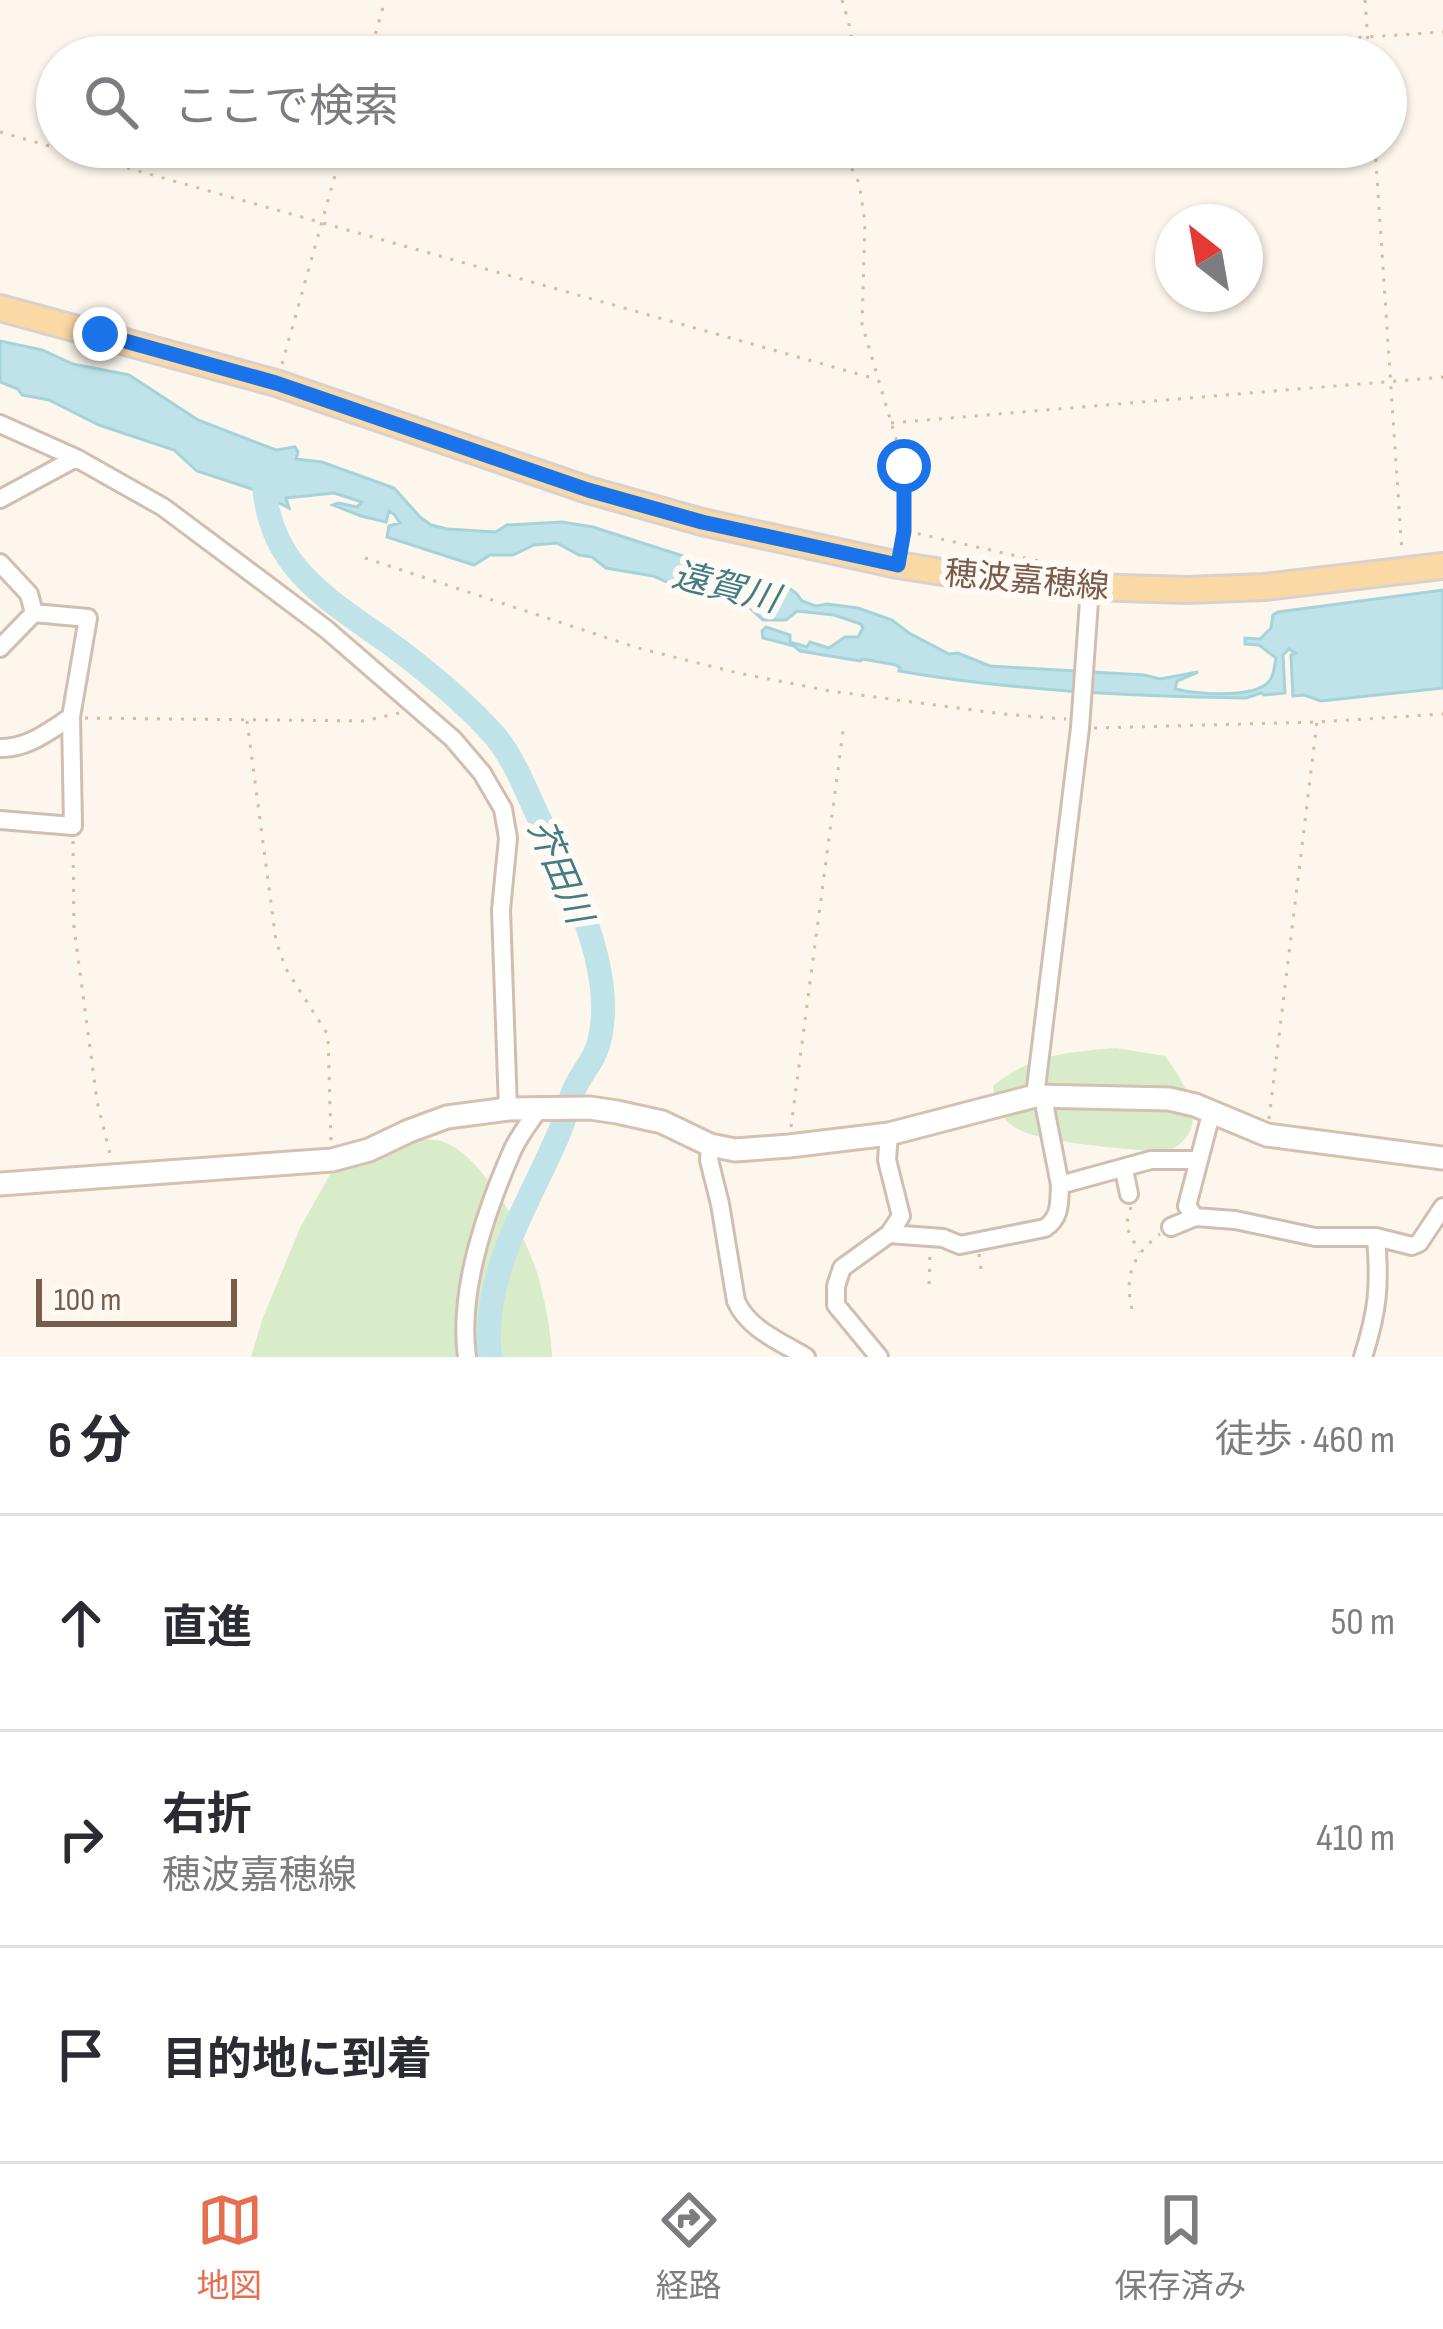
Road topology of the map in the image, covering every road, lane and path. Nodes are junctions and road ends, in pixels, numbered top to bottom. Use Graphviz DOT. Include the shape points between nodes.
graph roads {
  1 [pos="385,0"];
  2 [pos="842,0"];
  3 [pos="1365,0"];
  4 [pos="1443,32"];
  5 [pos="375,36"];
  6 [pos="851,36"];
  7 [pos="1368,36"];
  8 [pos="1393,36"];
  9 [pos="0,132"];
  10 [pos="36,142"];
  11 [pos="130,168"];
  12 [pos="338,168"];
  13 [pos="852,168"];
  14 [pos="1376,168"];
  15 [pos="322,221"];
  16 [pos="0,308"];
  17 [pos="1443,377"];
  18 [pos="877,379"];
  19 [pos="1391,382"];
  20 [pos="276,383"];
  21 [pos="891,423"];
  22 [pos="0,424"];
  23 [pos="76,458"];
  24 [pos="0,500"];
  25 [pos="904,531"];
  26 [pos="365,558"];
  27 [pos="1042,562"];
  28 [pos="0,563"];
  29 [pos="898,565"];
  30 [pos="1443,566"];
  31 [pos="1403,572"];
  32 [pos="1090,593"];
  33 [pos="34,613"];
  34 [pos="0,648"];
  35 [pos="418,708"];
  36 [pos="1443,714"];
  37 [pos="71,717"];
  38 [pos="247,721"];
  39 [pos="1317,722"];
  40 [pos="844,724"];
  41 [pos="1080,724"];
  42 [pos="0,748"];
  43 [pos="0,820"];
  44 [pos="73,826"];
  45 [pos="1040,1096"];
  46 [pos="508,1109"];
  47 [pos="538,1110"];
  48 [pos="1211,1114"];
  49 [pos="889,1134"];
  50 [pos="1268,1135"];
  51 [pos="710,1145"];
  52 [pos="789,1146"];
  53 [pos="1443,1157"];
  54 [pos="332,1160"];
  55 [pos="1197,1160"];
  56 [pos="1124,1169"];
  57 [pos="116,1178"];
  58 [pos="0,1184"];
  59 [pos="1060,1185"];
  60 [pos="1130,1194"];
  61 [pos="1443,1207"];
  62 [pos="1195,1217"];
  63 [pos="1171,1227"];
  64 [pos="889,1234"];
  65 [pos="1376,1237"];
  66 [pos="960,1244"];
  67 [pos="1139,1252"];
  68 [pos="928,1284"];
  69 [pos="1132,1309"];
  70 [pos="467,1357"];
  71 [pos="806,1357"];
  72 [pos="879,1357"];
  73 [pos="1363,1357"];
  1 -- 5 [label="path"];
  2 -- 6 [label="path"];
  3 -- 7 [label="path"];
  4 -- 8 [label="path"];
  9 -- 10 [label="path"];
  11 -- 15 [label="path"];
  12 -- 15 [label="path"];
  13 -- 18 [label="path" via="865,222 862,324"];
  14 -- 19 [label="path"];
  15 -- 18 [label="path"];
  15 -- 20 [label="path"];
  16 -- 20 [label="main road, 穂波嘉穂線"];
  17 -- 19 [label="path"];
  18 -- 21 [label="path"];
  19 -- 21 [label="path"];
  19 -- 31 [label="path"];
  20 -- 29 [label="main road, 穂波嘉穂線" via="588,490"];
  21 -- 25 [label="path" via="904,466"];
  22 -- 23 [label="street"];
  23 -- 24 [label="street"];
  23 -- 35 [label="street" via="163,507"];
  25 -- 27 [label="path"];
  25 -- 29 [label="path"];
  26 -- 41 [label="path" via="738,673"];
  28 -- 33 [label="street" via="29,594"];
  29 -- 32 [label="main road, 穂波嘉穂線"];
  30 -- 31 [label="main road, 穂波嘉穂線"];
  31 -- 32 [label="main road, 穂波嘉穂線"];
  32 -- 41 [label="street"];
  33 -- 34 [label="street"];
  33 -- 37 [label="street" via="88,618"];
  35 -- 38 [label="path" via="364,721"];
  35 -- 46 [label="street" via="482,772 503,809"];
  36 -- 39 [label="path"];
  37 -- 38 [label="path"];
  37 -- 42 [label="street" via="28,744"];
  37 -- 44 [label="street"];
  38 -- 54 [label="path" via="276,940 328,1035"];
  39 -- 41 [label="path"];
  39 -- 50 [label="path"];
  40 -- 52 [label="path"];
  41 -- 45 [label="street"];
  43 -- 44 [label="street"];
  44 -- 57 [label="path" via="74,927"];
  45 -- 48 [label="street" via="1169,1099"];
  45 -- 49 [label="street"];
  45 -- 59 [label="street"];
  46 -- 47 [label="street"];
  46 -- 54 [label="street" via="447,1117"];
  47 -- 51 [label="street" via="590,1108 662,1122"];
  47 -- 70 [label="street" via="514,1145 472,1271"];
  48 -- 50 [label="street"];
  48 -- 55 [label="street"];
  49 -- 52 [label="street"];
  49 -- 64 [label="street" via="901,1216"];
  50 -- 53 [label="street"];
  51 -- 52 [label="street"];
  51 -- 71 [label="street" via="742,1315"];
  54 -- 57 [label="street"];
  55 -- 56 [label="street"];
  55 -- 62 [label="street" via="1187,1206"];
  56 -- 59 [label="street"];
  56 -- 60 [label="street"];
  57 -- 58 [label="street"];
  59 -- 66 [label="street" via="1059,1211 1045,1228"];
  60 -- 67 [label="path" via="1126,1226"];
  61 -- 65 [label="street" via="1419,1243"];
  62 -- 63 [label="street"];
  62 -- 65 [label="street" via="1316,1237"];
  63 -- 67 [label="path"];
  64 -- 66 [label="street"];
  64 -- 72 [label="street" via="842,1268 836,1286 836,1305"];
  65 -- 73 [label="street" via="1376,1314"];
  66 -- 68 [label="path" via="928,1252"];
  67 -- 69 [label="path"];
}
